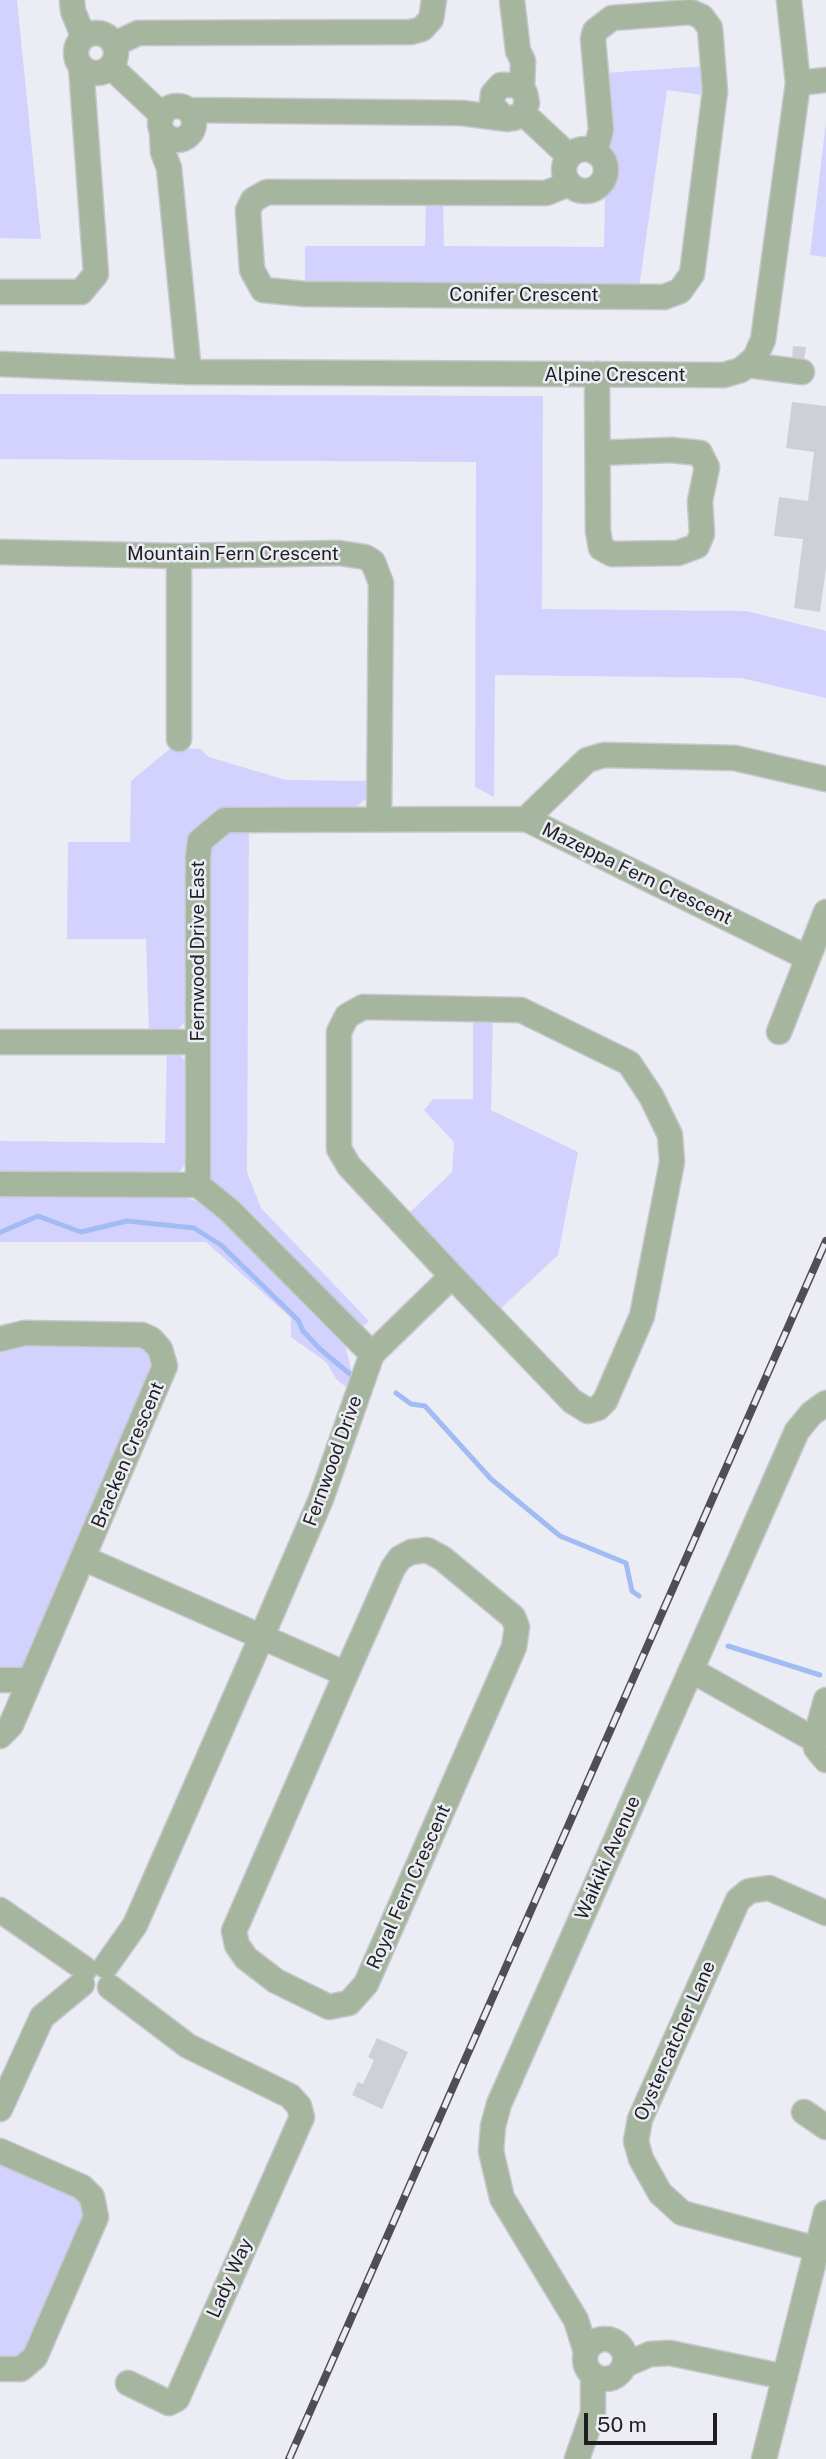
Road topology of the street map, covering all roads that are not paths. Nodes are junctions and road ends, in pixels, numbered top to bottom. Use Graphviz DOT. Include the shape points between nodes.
graph roads {
  1 [pos="72,0"];
  2 [pos="434,0"];
  3 [pos="512,0"];
  4 [pos="789,0"];
  5 [pos="83,36"];
  6 [pos="113,56"];
  7 [pos="81,66"];
  8 [pos="826,80"];
  9 [pos="798,83"];
  10 [pos="509,100"];
  11 [pos="177,125"];
  12 [pos="595,152"];
  13 [pos="569,156"];
  14 [pos="569,184"];
  15 [pos="0,292"];
  16 [pos="0,364"];
  17 [pos="748,365"];
  18 [pos="189,372"];
  19 [pos="802,372"];
  20 [pos="597,374"];
  21 [pos="598,453"];
  22 [pos="0,552"];
  23 [pos="179,556"];
  24 [pos="179,739"];
  25 [pos="826,779"];
  26 [pos="379,819"];
  27 [pos="526,819"];
  28 [pos="826,912"];
  29 [pos="808,958"];
  30 [pos="779,1032"];
  31 [pos="0,1042"];
  32 [pos="197,1042"];
  33 [pos="0,1184"];
  34 [pos="198,1185"];
  35 [pos="452,1276"];
  36 [pos="0,1339"];
  37 [pos="372,1354"];
  38 [pos="826,1403"];
  39 [pos="83,1558"];
  40 [pos="262,1636"];
  41 [pos="691,1671"];
  42 [pos="346,1674"];
  43 [pos="30,1679"];
  44 [pos="0,1680"];
  45 [pos="826,1700"];
  46 [pos="0,1736"];
  47 [pos="820,1750"];
  48 [pos="0,1910"];
  49 [pos="826,1913"];
  50 [pos="96,1976"];
  51 [pos="0,2109"];
  52 [pos="804,2112"];
  53 [pos="826,2127"];
  54 [pos="0,2151"];
  55 [pos="826,2213"];
  56 [pos="817,2249"];
  57 [pos="606,2358"];
  58 [pos="0,2369"];
  59 [pos="785,2377"];
  60 [pos="128,2383"];
  61 [pos="596,2434"];
  62 [pos="578,2459"];
  63 [pos="594,2459"];
  64 [pos="764,2459"];
  1 -- 5 [label="street"];
  2 -- 6 [label="street" via="431,19 411,32 138,33"];
  3 -- 10 [label="street" via="523,61"];
  4 -- 9 [label="street"];
  5 -- 6 [label="street" via="101,33"];
  5 -- 7 [label="street" via="75,52"];
  6 -- 7 [label="street" via="102,73"];
  6 -- 11 [label="street"];
  7 -- 15 [label="street" via="96,274 81,292"];
  8 -- 9 [label="street"];
  9 -- 17 [label="street" via="763,340"];
  10 -- 11 [label="street" via="462,113 225,112 208,108"];
  10 -- 13 [label="street"];
  11 -- 18 [label="street" via="169,169"];
  12 -- 13 [label="street" via="579,149"];
  12 -- 14 [label="street" via="605,163 601,183 582,191"];
  12 -- 14 [label="street, Conifer Crescent" via="601,130 595,31 612,18 691,12 702,17 710,28 715,91 692,274 680,291 664,296 305,294 263,290 252,270 248,210 267,192 546,193"];
  13 -- 14 [label="street" via="564,167"];
  16 -- 18 [label="street, Alpine Crescent"];
  17 -- 19 [label="street"];
  17 -- 20 [label="street, Alpine Crescent" via="724,375"];
  18 -- 20 [label="street, Alpine Crescent"];
  20 -- 21 [label="street"];
  21 -- 21 [label="street" via="694,451 706,458 700,496 702,534 697,546 685,553 603,552 598,531"];
  22 -- 23 [label="street, Mountain Fern Crescent"];
  23 -- 24 [label="street"];
  23 -- 26 [label="street, Mountain Fern Crescent" via="339,552 373,562 381,583"];
  25 -- 27 [label="street, Mazeppa Fern Crescent" via="735,758 604,755 587,760"];
  26 -- 27 [label="street, Fernwood Drive East"];
  26 -- 32 [label="street, Fernwood Drive East" via="236,817 215,825 200,841"];
  27 -- 29 [label="street, Mazeppa Fern Crescent"];
  28 -- 29 [label="street"];
  29 -- 30 [label="street"];
  31 -- 32 [label="street"];
  32 -- 34 [label="street, Fernwood Drive East"];
  33 -- 34 [label="street"];
  34 -- 37 [label="street" via="229,1210"];
  35 -- 35 [label="street" via="349,1166 339,1149 339,1032 347,1016 363,1007 521,1010 629,1063 670,1135 672,1162 642,1316 598,1408 588,1411 572,1401"];
  35 -- 37 [label="street"];
  36 -- 39 [label="street, Bracken Crescent" via="23,1333 142,1335 151,1339 164,1357 162,1378"];
  37 -- 40 [label="street, Fernwood Drive" via="321,1499"];
  38 -- 41 [label="street, Waikiki Avenue" via="797,1431"];
  39 -- 40 [label="street"];
  39 -- 43 [label="street, Bracken Crescent"];
  40 -- 42 [label="street"];
  40 -- 50 [label="street, Fernwood Drive" via="135,1925"];
  41 -- 47 [label="street"];
  41 -- 57 [label="street, Waikiki Avenue" via="493,2126 491,2151 502,2198 576,2320"];
  42 -- 42 [label="street, Royal Fern Crescent" via="234,1931 246,1958 276,1980 329,2007 349,2003 366,1984 514,1647 517,1627 501,1604 442,1558 427,1550 411,1552 393,1568"];
  43 -- 44 [label="street"];
  43 -- 46 [label="street, Bracken Crescent" via="11,1725"];
  45 -- 47 [label="street"];
  48 -- 50 [label="street"];
  49 -- 56 [label="street, Oystercatcher Lane" via="769,1888 749,1891 738,1900 640,2119 636,2141 660,2193 682,2213"];
  50 -- 51 [label="street, Fernwood Drive" via="42,2017"];
  50 -- 60 [label="street, Lady Way" via="188,2046 290,2096 302,2117 177,2399 169,2403"];
  52 -- 53 [label="street"];
  54 -- 58 [label="street" via="82,2187 92,2197 96,2217 35,2357 14,2371"];
  55 -- 56 [label="street"];
  56 -- 59 [label="street"];
  57 -- 59 [label="street" via="670,2353"];
  57 -- 61 [label="street, Waikiki Avenue" via="593,2413"];
  59 -- 64 [label="street"];
  61 -- 62 [label="street, Waikiki Avenue"];
  61 -- 63 [label="street, Waikiki Avenue"];
}
